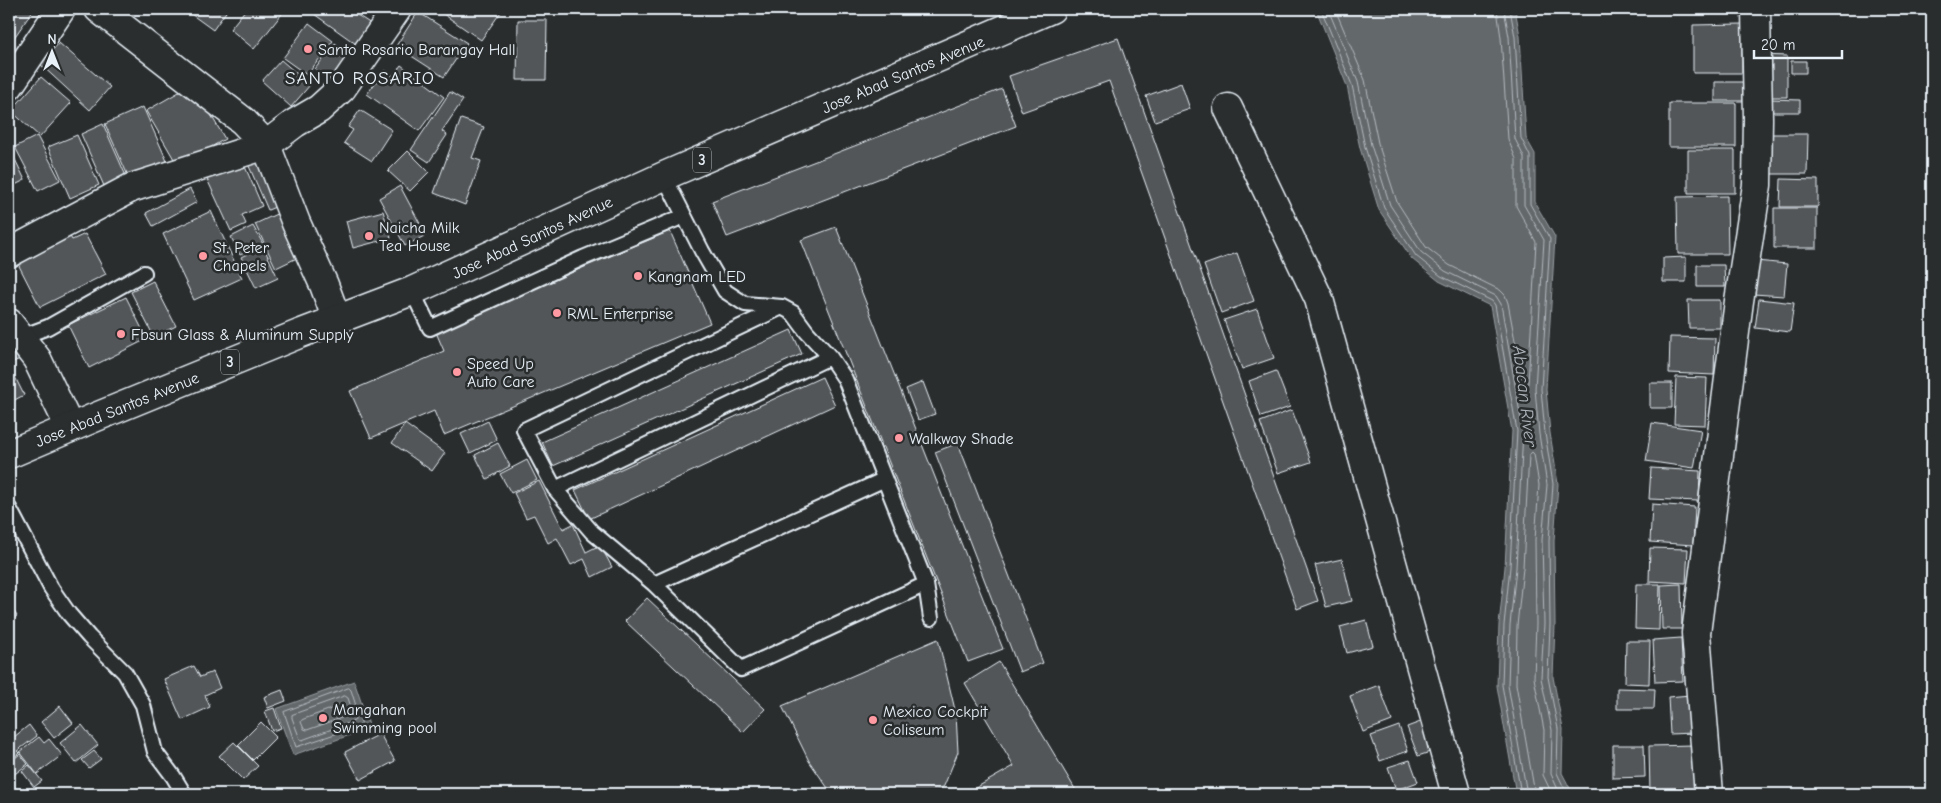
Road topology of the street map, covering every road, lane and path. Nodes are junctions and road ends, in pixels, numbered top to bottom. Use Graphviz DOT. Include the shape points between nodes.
graph roads {
  1 [pos="61,9"];
  2 [pos="99,9"];
  3 [pos="397,9"];
  4 [pos="1051,9"];
  5 [pos="1756,9"];
  6 [pos="9,86"];
  7 [pos="1228,108"];
  8 [pos="266,145"];
  9 [pos="664,176"];
  10 [pos="684,216"];
  11 [pos="9,253"];
  12 [pos="144,273"];
  13 [pos="412,291"];
  14 [pos="782,307"];
  15 [pos="337,320"];
  16 [pos="15,330"];
  17 [pos="830,357"];
  18 [pos="70,428"];
  19 [pos="9,454"];
  20 [pos="883,480"];
  21 [pos="555,489"];
  22 [pos="9,508"];
  23 [pos="654,584"];
  24 [pos="926,584"];
  25 [pos="931,618"];
  26 [pos="184,794"];
  27 [pos="1456,794"];
  28 [pos="1709,794"];
  1 -- 6 [label="main road"];
  2 -- 8 [label="main road" via="242,121"];
  3 -- 8 [label="main road" via="342,88 319,109"];
  4 -- 9 [label="main road, Jose Abad Santos Avenue / 3"];
  5 -- 28 [label="main road" via="1757,185 1696,633"];
  7 -- 27 [label="main road" via="1319,299"];
  8 -- 11 [label="main road" via="131,188"];
  8 -- 15 [label="main road"];
  9 -- 10 [label="lane"];
  9 -- 13 [label="main road, Jose Abad Santos Avenue / 3"];
  10 -- 13 [label="lane" via="430,328"];
  10 -- 14 [label="lane" via="725,291 745,304"];
  12 -- 16 [label="lane" via="48,327"];
  13 -- 15 [label="main road, Jose Abad Santos Avenue / 3"];
  14 -- 17 [label="lane" via="793,313"];
  14 -- 21 [label="lane" via="524,430"];
  15 -- 18 [label="main road, Jose Abad Santos Avenue / 3"];
  16 -- 18 [label="main road" via="37,359"];
  17 -- 20 [label="lane" via="845,379"];
  17 -- 21 [label="lane"];
  18 -- 19 [label="main road, Jose Abad Santos Avenue / 3"];
  20 -- 23 [label="lane"];
  20 -- 24 [label="lane"];
  21 -- 23 [label="lane" via="592,532"];
  22 -- 26 [label="lane" via="51,588 69,614 125,673 143,705 155,752"];
  23 -- 24 [label="lane" via="741,669"];
  24 -- 25 [label="lane"];
}
